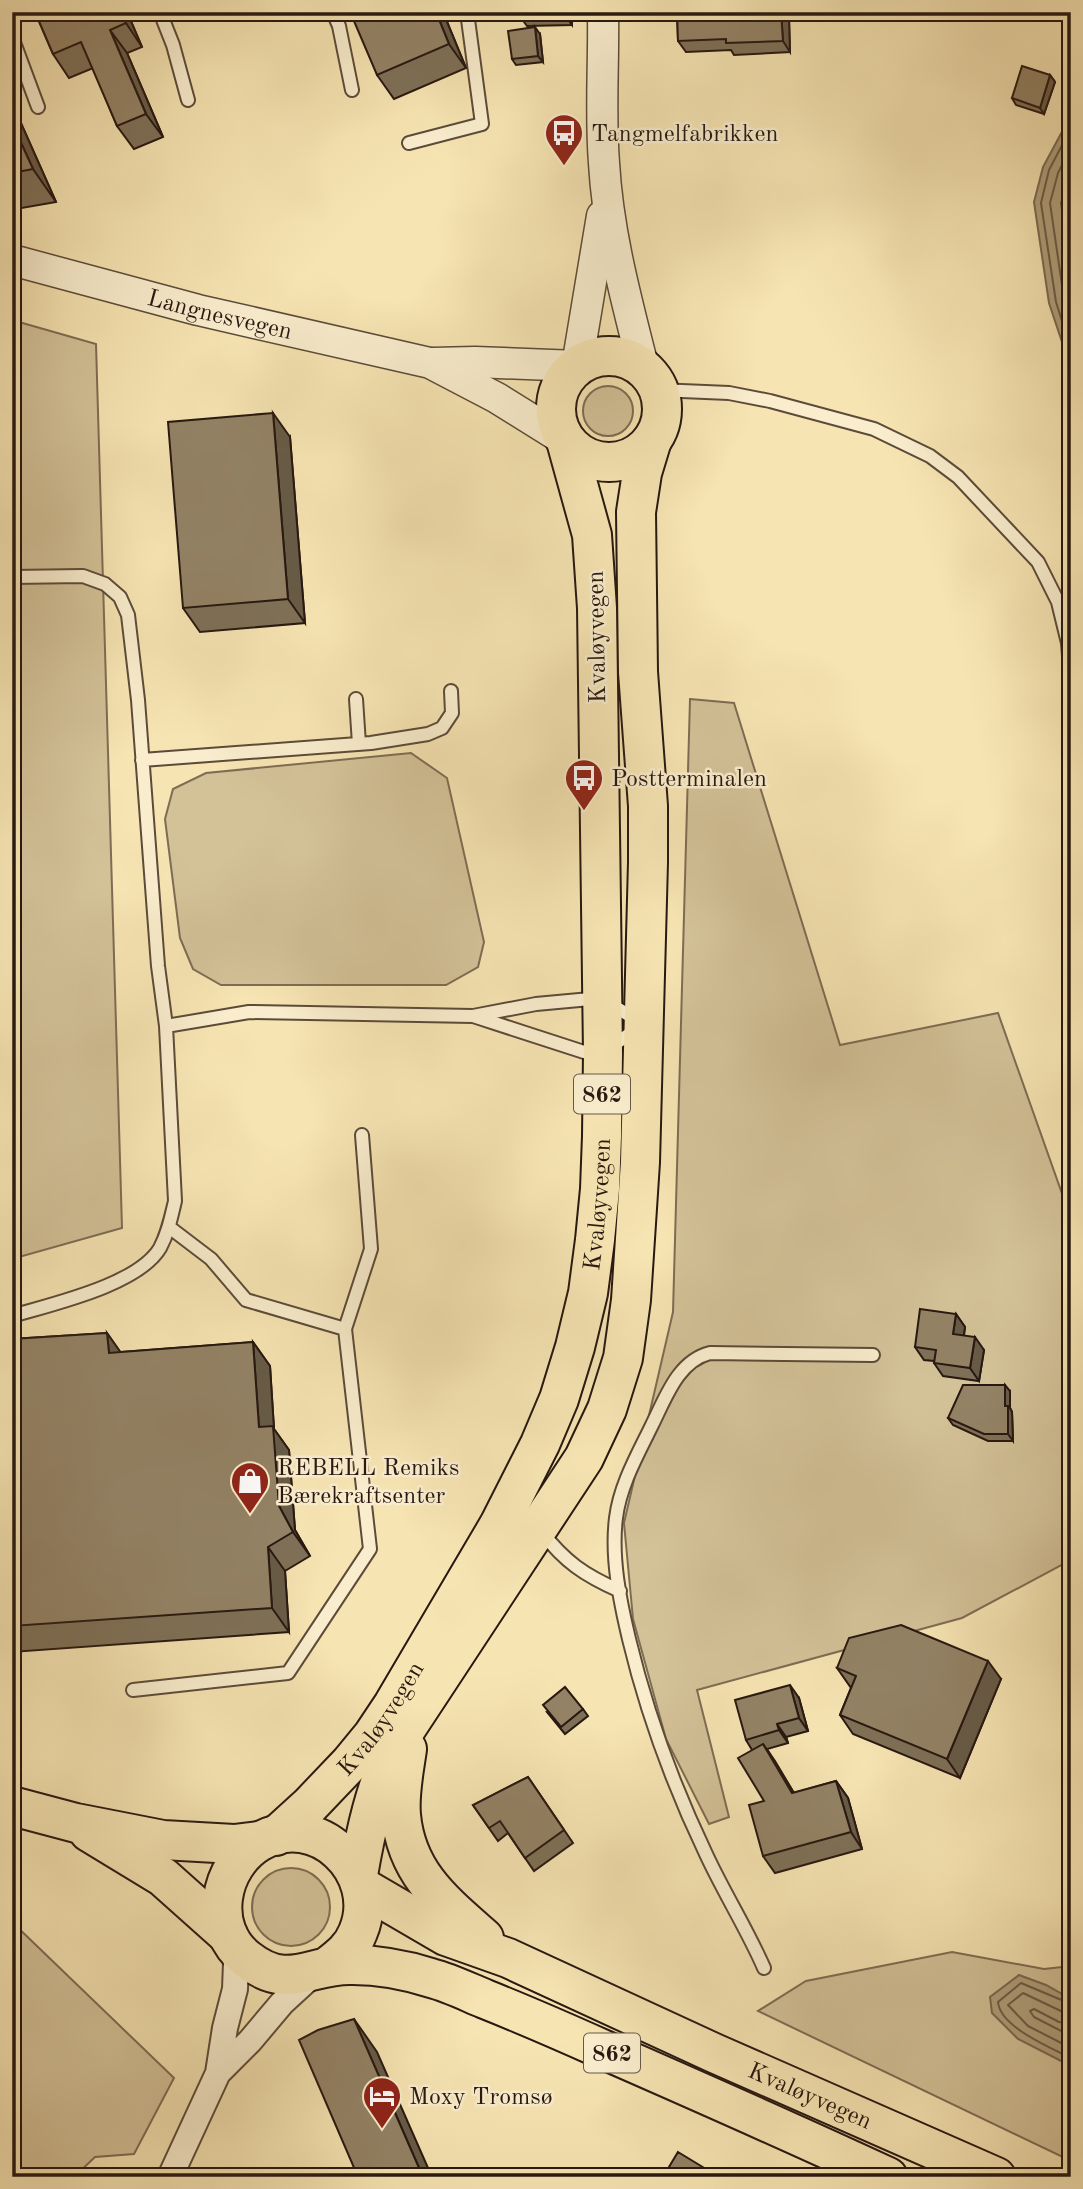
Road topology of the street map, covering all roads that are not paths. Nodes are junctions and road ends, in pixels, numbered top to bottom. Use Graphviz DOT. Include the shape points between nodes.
graph roads {
  1 [pos="160,12"];
  2 [pos="333,12"];
  3 [pos="467,12"];
  4 [pos="609,14"];
  5 [pos="12,37"];
  6 [pos="352,90"];
  7 [pos="188,100"];
  8 [pos="38,107"];
  9 [pos="409,143"];
  10 [pos="606,188"];
  11 [pos="12,260"];
  12 [pos="430,363"];
  13 [pos="577,366"];
  14 [pos="651,380"];
  15 [pos="652,440"];
  16 [pos="566,441"];
  17 [pos="12,577"];
  18 [pos="1071,681"];
  19 [pos="451,691"];
  20 [pos="356,699"];
  21 [pos="359,744"];
  22 [pos="142,760"];
  23 [pos="601,998"];
  24 [pos="473,1016"];
  25 [pos="643,1024"];
  26 [pos="166,1026"];
  27 [pos="603,1053"];
  28 [pos="362,1135"];
  29 [pos="169,1227"];
  30 [pos="12,1316"];
  31 [pos="345,1329"];
  32 [pos="873,1355"];
  33 [pos="538,1527"];
  34 [pos="620,1591"];
  35 [pos="133,1690"];
  36 [pos="413,1716"];
  37 [pos="12,1806"];
  38 [pos="76,1823"];
  39 [pos="268,1838"];
  40 [pos="360,1881"];
  41 [pos="230,1938"];
  42 [pos="508,1958"];
  43 [pos="764,1968"];
  44 [pos="322,1969"];
  45 [pos="218,2073"];
  46 [pos="170,2177"];
  47 [pos="888,2177"];
  48 [pos="996,2177"];
  1 -- 7 [label="lane"];
  2 -- 6 [label="lane"];
  3 -- 9 [label="lane" via="482,124"];
  4 -- 10 [label="street"];
  5 -- 8 [label="lane"];
  10 -- 13 [label="street"];
  10 -- 14 [label="street" via="614,242"];
  11 -- 12 [label="street, Langnesvegen" via="186,307"];
  12 -- 13 [label="street, Langnesvegen"];
  12 -- 16 [label="street, Langnesvegen"];
  13 -- 14 [label="main road" via="611,357 632,362"];
  13 -- 16 [label="main road, 862" via="558,393 558,426"];
  14 -- 15 [label="main road, 862" via="662,416"];
  14 -- 18 [label="lane" via="805,409 874,429 930,456 958,477 1038,562 1058,602"];
  15 -- 16 [label="main road" via="630,458 602,463 582,455"];
  15 -- 25 [label="main road, Kvaløyvegen / 862" via="636,512 638,672 648,806"];
  16 -- 23 [label="main road, Kvaløyvegen / 862" via="592,534 594,559"];
  17 -- 22 [label="lane" via="83,576 105,584 120,597 134,646"];
  19 -- 21 [label="lane" via="452,713 442,728"];
  20 -- 21 [label="lane"];
  21 -- 22 [label="lane"];
  22 -- 26 [label="lane"];
  23 -- 24 [label="lane" via="547,1002"];
  23 -- 25 [label="lane"];
  23 -- 27 [label="main road, Kvaløyvegen / 862"];
  24 -- 26 [label="lane" via="249,1012"];
  24 -- 27 [label="lane" via="584,1052"];
  25 -- 27 [label="lane"];
  25 -- 33 [label="main road, Kvaløyvegen / 862" via="639,1176 623,1358 607,1409 584,1458"];
  26 -- 29 [label="lane" via="175,1201"];
  27 -- 39 [label="main road, Kvaløyvegen / 862" via="600,1189 588,1293 575,1347 540,1444 499,1525 373,1735 310,1805"];
  28 -- 31 [label="lane" via="371,1249"];
  29 -- 30 [label="lane" via="159,1251 139,1269 111,1284"];
  29 -- 31 [label="lane" via="211,1258 246,1300"];
  31 -- 35 [label="lane" via="370,1549 288,1673"];
  32 -- 34 [label="lane" via="710,1353 688,1364 667,1395 618,1503 615,1550"];
  33 -- 34 [label="lane" via="588,1577"];
  33 -- 36 [label="main road, Kvaløyvegen / 862"];
  34 -- 43 [label="lane" via="638,1677 664,1755 707,1856"];
  36 -- 40 [label="main road, Kvaløyvegen / 862" via="380,1778 369,1815"];
  36 -- 42 [label="main road, 862" via="400,1814 407,1847 418,1872 443,1902"];
  37 -- 38 [label="main road, 862"];
  38 -- 39 [label="main road, 862" via="200,1844"];
  38 -- 41 [label="main road, 862" via="163,1877"];
  39 -- 40 [label="main road, 862" via="296,1833 315,1837 340,1852"];
  39 -- 41 [label="main road, 862" via="243,1854 230,1871 222,1914"];
  40 -- 42 [label="main road, Kvaløyvegen / 862" via="446,1936"];
  40 -- 44 [label="main road, 862" via="364,1910 358,1933 345,1953"];
  41 -- 44 [label="main road, 862" via="244,1957 279,1975 298,1976"];
  41 -- 45 [label="street" via="236,1963 235,1989"];
  42 -- 48 [label="main road, Kvaløyvegen / 862"];
  44 -- 45 [label="street" via="282,2003"];
  44 -- 47 [label="main road, Kvaløyvegen / 862" via="364,1966 435,1978"];
  45 -- 46 [label="street"];
}
